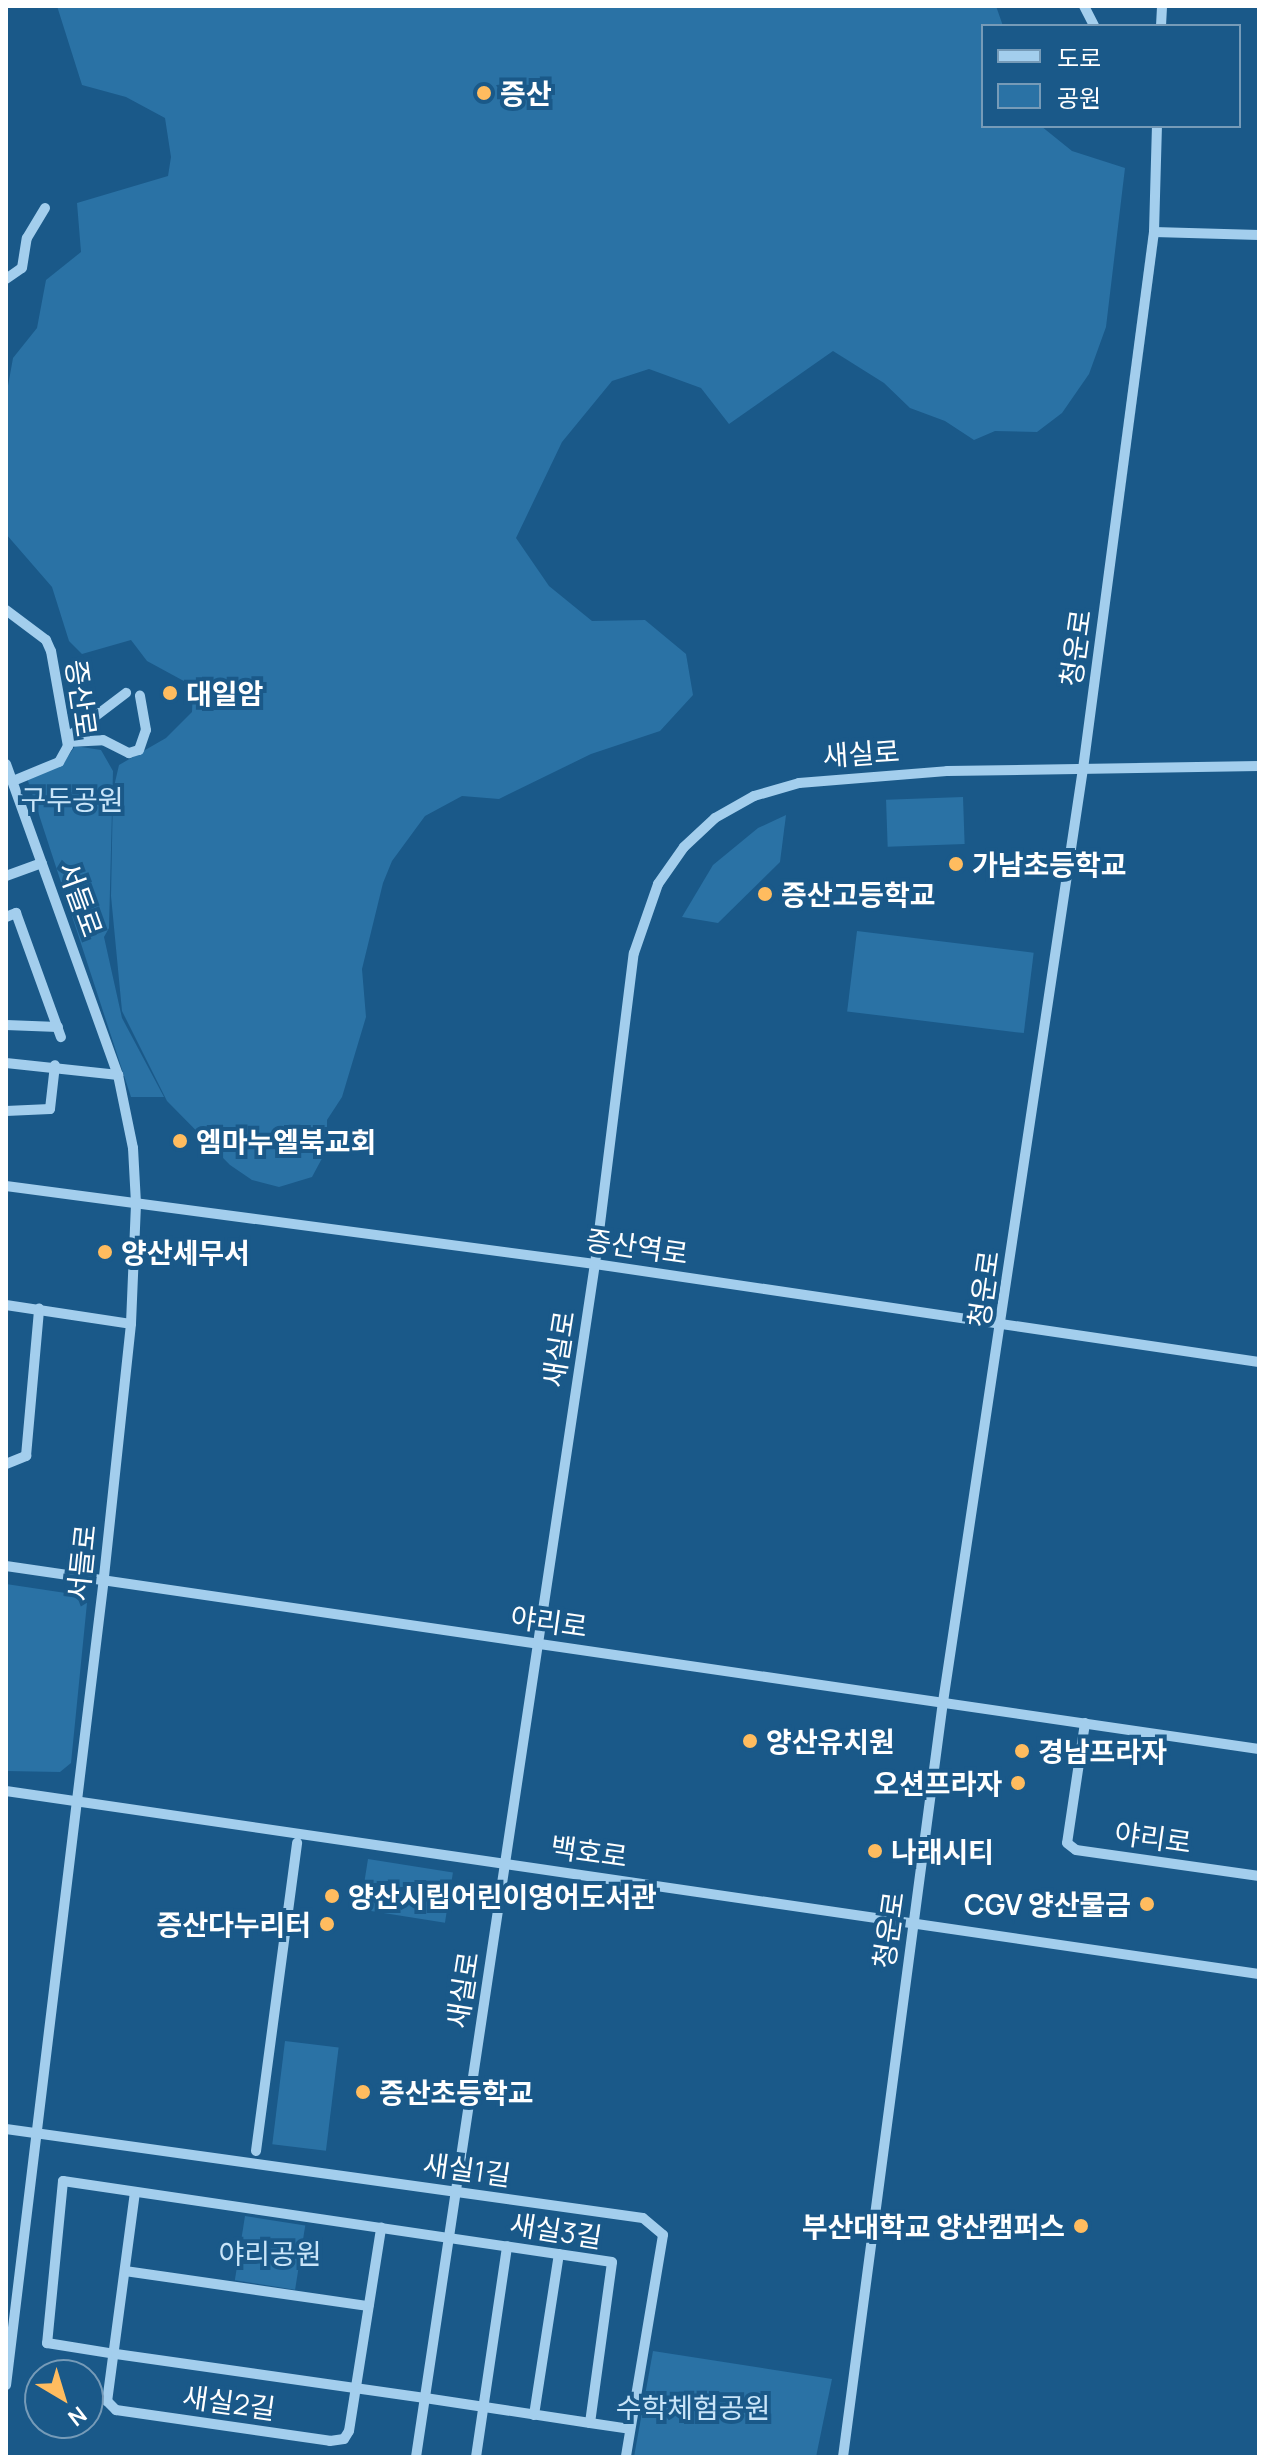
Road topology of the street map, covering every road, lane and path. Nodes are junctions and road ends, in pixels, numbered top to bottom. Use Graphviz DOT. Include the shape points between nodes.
graph roads {
  1 [pos="1084,6"];
  2 [pos="1093,24"];
  3 [pos="1157,128"];
  4 [pos="45,208"];
  5 [pos="1154,232"];
  6 [pos="1259,235"];
  7 [pos="6,279"];
  8 [pos="6,610"];
  9 [pos="126,693"];
  10 [pos="140,696"];
  11 [pos="68,740"];
  12 [pos="6,764"];
  13 [pos="1259,766"];
  14 [pos="1083,769"];
  15 [pos="13,781"];
  16 [pos="42,863"];
  17 [pos="6,876"];
  18 [pos="6,917"];
  19 [pos="6,1025"];
  20 [pos="6,1063"];
  21 [pos="55,1065"];
  22 [pos="118,1075"];
  23 [pos="6,1111"];
  24 [pos="6,1186"];
  25 [pos="136,1204"];
  26 [pos="595,1264"];
  27 [pos="6,1305"];
  28 [pos="39,1309"];
  29 [pos="131,1324"];
  30 [pos="1002,1324"];
  31 [pos="1259,1362"];
  32 [pos="6,1464"];
  33 [pos="6,1566"];
  34 [pos="104,1578"];
  35 [pos="538,1643"];
  36 [pos="943,1702"];
  37 [pos="1085,1723"];
  38 [pos="1259,1749"];
  39 [pos="6,1791"];
  40 [pos="76,1799"];
  41 [pos="297,1843"];
  42 [pos="505,1863"];
  43 [pos="1259,1876"];
  44 [pos="914,1923"];
  45 [pos="1259,1974"];
  46 [pos="6,2129"];
  47 [pos="37,2130"];
  48 [pos="256,2151"];
  49 [pos="456,2191"];
  50 [pos="135,2192"];
  51 [pos="381,2228"];
  52 [pos="448,2237"];
  53 [pos="507,2246"];
  54 [pos="559,2254"];
  55 [pos="125,2271"];
  56 [pos="368,2306"];
  57 [pos="9,2336"];
  58 [pos="47,2343"];
  59 [pos="116,2354"];
  60 [pos="6,2385"];
  61 [pos="356,2388"];
  62 [pos="425,2398"];
  63 [pos="482,2407"];
  64 [pos="534,2415"];
  65 [pos="590,2423"];
  66 [pos="630,2429"];
  67 [pos="416,2457"];
  68 [pos="476,2457"];
  69 [pos="626,2457"];
  70 [pos="843,2457"];
  1 -- 2 [label="street"];
  3 -- 5 [label="street, 청운로"];
  4 -- 7 [label="street" via="27,238 22,268"];
  5 -- 6 [label="street"];
  5 -- 14 [label="street, 청운로"];
  8 -- 11 [label="street, 증산로" via="46,640"];
  9 -- 11 [label="street"];
  10 -- 11 [label="street" via="146,730 139,750 129,753 103,740"];
  11 -- 15 [label="street, 증산로" via="59,762"];
  12 -- 15 [label="street, 서들로"];
  13 -- 14 [label="street, 새실로"];
  14 -- 26 [label="street, 새실로" via="799,783 754,796 698,833 658,884 638,932"];
  14 -- 30 [label="street, 청운로"];
  15 -- 16 [label="street, 서들로"];
  16 -- 17 [label="street"];
  16 -- 22 [label="street, 서들로"];
  18 -- 19 [label="street" via="16,913 59,1032"];
  20 -- 21 [label="street"];
  21 -- 22 [label="street"];
  21 -- 23 [label="street" via="50,1109"];
  22 -- 25 [label="street, 서들로" via="133,1148"];
  24 -- 25 [label="street, 증산역로"];
  25 -- 26 [label="street, 증산역로"];
  25 -- 29 [label="street, 서들로"];
  26 -- 30 [label="street, 증산역로"];
  26 -- 35 [label="street, 새실로"];
  27 -- 28 [label="street"];
  28 -- 29 [label="street"];
  28 -- 32 [label="street" via="26,1456"];
  29 -- 34 [label="street, 서들로"];
  30 -- 31 [label="street, 증산역로"];
  30 -- 36 [label="street, 청운로"];
  33 -- 34 [label="street, 야리로"];
  34 -- 35 [label="street, 야리로"];
  34 -- 40 [label="street, 서들로"];
  35 -- 36 [label="street, 야리로"];
  35 -- 42 [label="street, 새실로"];
  36 -- 37 [label="street, 야리로"];
  36 -- 44 [label="street, 청운로"];
  37 -- 38 [label="street, 야리로"];
  37 -- 43 [label="street, 야리로" via="1067,1843 1076,1850"];
  39 -- 40 [label="street, 백호로"];
  40 -- 42 [label="street, 백호로"];
  40 -- 47 [label="street, 서들로"];
  41 -- 48 [label="street"];
  42 -- 44 [label="street, 백호로"];
  42 -- 49 [label="street, 새실로"];
  44 -- 45 [label="street, 백호로"];
  44 -- 70 [label="street, 청운로"];
  46 -- 47 [label="street, 새실1길"];
  47 -- 49 [label="street, 새실1길"];
  47 -- 57 [label="street, 서들로"];
  49 -- 52 [label="street, 새실로"];
  49 -- 66 [label="street, 새실1길" via="643,2218 663,2235"];
  50 -- 51 [label="street, 새실3길"];
  50 -- 55 [label="street"];
  50 -- 58 [label="street, 새실3길" via="63,2181"];
  51 -- 52 [label="street, 새실3길"];
  51 -- 56 [label="street"];
  52 -- 53 [label="street, 새실3길"];
  52 -- 62 [label="street, 새실로"];
  53 -- 54 [label="street, 새실3길"];
  53 -- 63 [label="street"];
  54 -- 64 [label="street"];
  54 -- 65 [label="street, 새실3길" via="612,2262"];
  55 -- 56 [label="street"];
  55 -- 59 [label="street"];
  56 -- 61 [label="street, 새실2길"];
  57 -- 60 [label="street, 서들로"];
  58 -- 59 [label="street, 새실2길"];
  59 -- 61 [label="street, 새실2길"];
  59 -- 61 [label="street, 새실2길" via="107,2401 116,2410 269,2432 344,2439"];
  61 -- 62 [label="street, 새실2길"];
  62 -- 63 [label="street, 새실2길"];
  62 -- 67 [label="street, 새실로"];
  63 -- 64 [label="street, 새실2길"];
  63 -- 68 [label="street"];
  64 -- 65 [label="street, 새실2길"];
  65 -- 66 [label="street, 새실2길"];
  66 -- 69 [label="street, 새실1길"];
}
